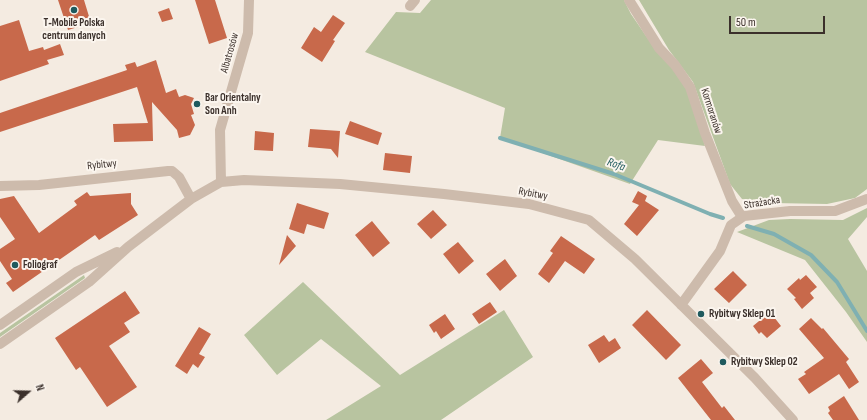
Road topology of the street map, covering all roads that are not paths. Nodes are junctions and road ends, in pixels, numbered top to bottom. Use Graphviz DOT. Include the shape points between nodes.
graph roads {
  1 [pos="249,0"];
  2 [pos="629,0"];
  3 [pos="221,182"];
  4 [pos="0,186"];
  5 [pos="867,199"];
  6 [pos="191,200"];
  7 [pos="742,217"];
  8 [pos="128,247"];
  9 [pos="681,306"];
  10 [pos="0,325"];
  11 [pos="0,344"];
  12 [pos="793,420"];
  1 -- 3 [label="street, Albatrosów" via="248,33 220,130"];
  2 -- 7 [label="street, Kormoranów" via="659,48 690,87 732,201"];
  3 -- 6 [label="street, Rybitwy"];
  3 -- 9 [label="street, Rybitwy" via="244,180 340,184 444,194 529,204 589,220 635,259"];
  4 -- 6 [label="street, Rybitwy" via="39,185 172,171 179,177"];
  5 -- 7 [label="street, Strażacka" via="835,211 790,211"];
  6 -- 8 [label="street, Rybitwy"];
  7 -- 9 [label="street, Strażacka" via="730,225 720,252"];
  8 -- 10 [label="street, Rybitwy" via="76,272"];
  8 -- 11 [label="street, Rybitwy" via="89,282"];
  9 -- 12 [label="street, Rybitwy" via="755,378"];
}
